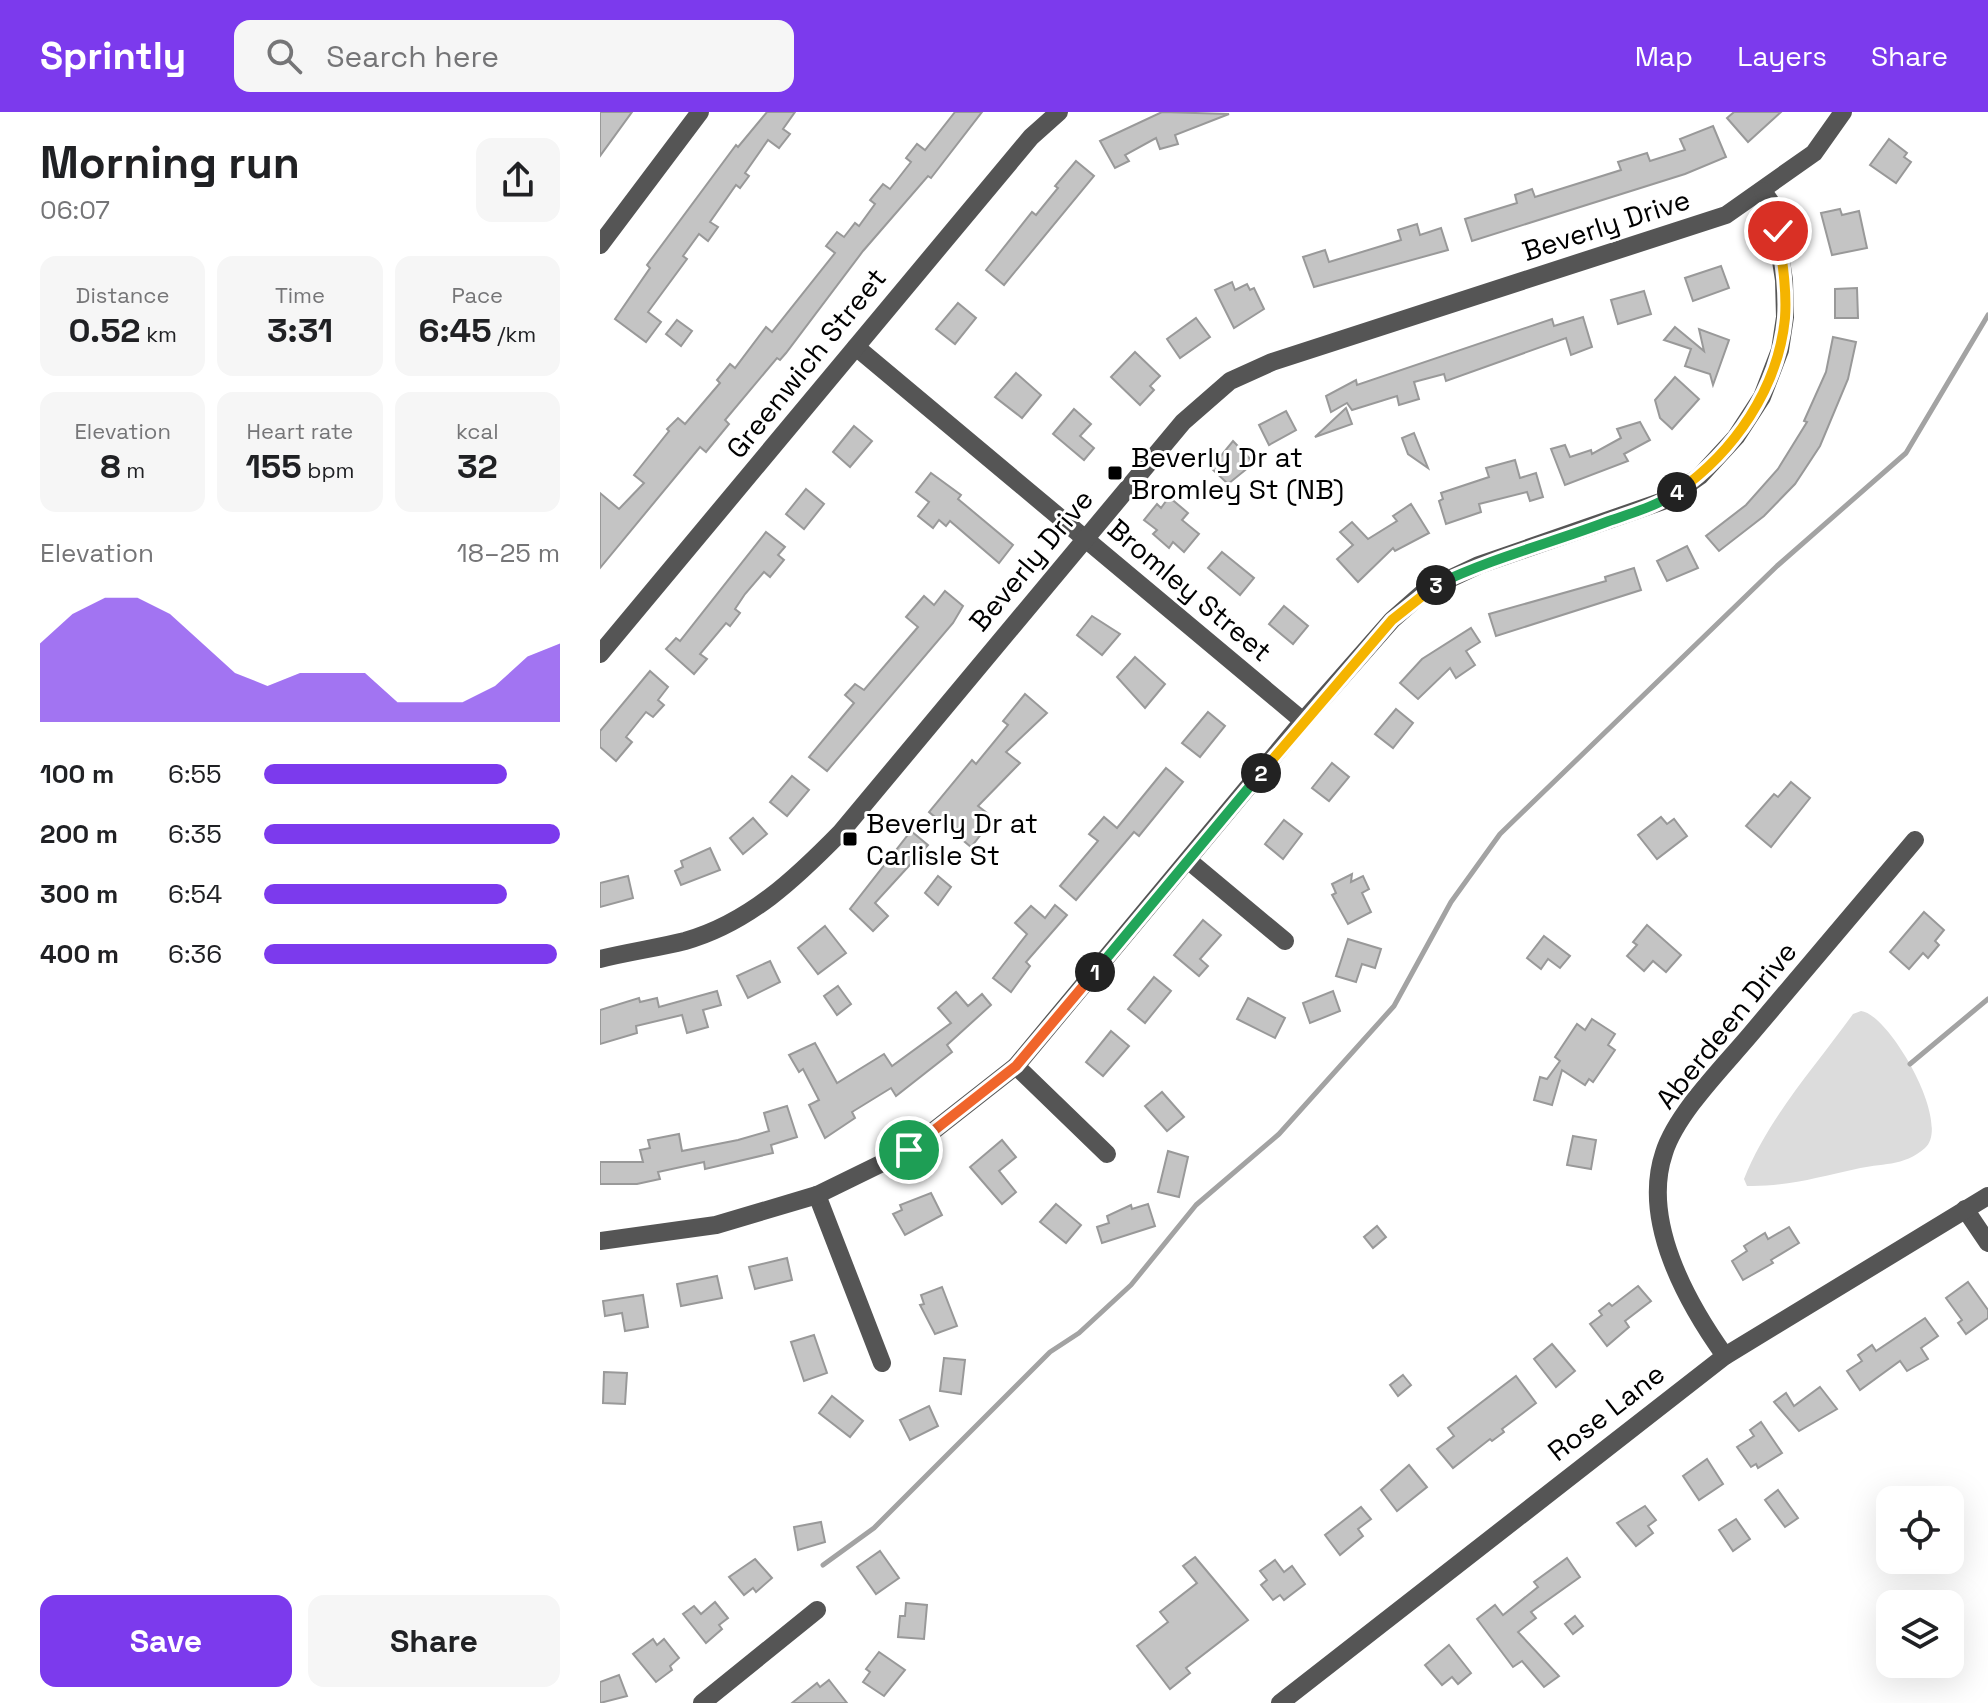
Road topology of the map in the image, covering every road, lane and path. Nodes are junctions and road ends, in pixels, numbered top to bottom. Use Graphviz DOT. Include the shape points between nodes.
graph roads {
  1 [pos="700,112"];
  2 [pos="1059,112"];
  3 [pos="1843,112"];
  4 [pos="1763,191"];
  5 [pos="600,245"];
  6 [pos="856,347"];
  7 [pos="1085,539"];
  8 [pos="600,654"];
  9 [pos="1303,721"];
  10 [pos="1915,840"];
  11 [pos="1189,861"];
  12 [pos="1285,941"];
  13 [pos="600,959"];
  14 [pos="1016,1066"];
  15 [pos="1107,1154"];
  16 [pos="817,1195"];
  17 [pos="1988,1196"];
  18 [pos="1965,1209"];
  19 [pos="600,1241"];
  20 [pos="1988,1243"];
  21 [pos="1725,1356"];
  22 [pos="882,1363"];
  23 [pos="817,1610"];
  24 [pos="702,1703"];
  25 [pos="1280,1703"];
  1 -- 5 [label="street"];
  2 -- 6 [label="street, Greenwich Street" via="1031,137"];
  3 -- 4 [label="street, Beverly Drive" via="1814,153"];
  4 -- 7 [label="street, Beverly Drive" via="1726,215 1272,362 1230,381 1183,422"];
  4 -- 9 [label="street" via="1778,231 1785,317 1780,350 1762,397 1736,437 1700,476 1666,500 1479,565 1426,590 1392,620"];
  6 -- 7 [label="street, Bromley Street"];
  6 -- 8 [label="street, Greenwich Street"];
  7 -- 9 [label="street, Bromley Street"];
  7 -- 13 [label="street, Beverly Drive" via="841,832 791,883 748,914 687,940"];
  9 -- 11 [label="street"];
  10 -- 21 [label="street, Aberdeen Drive" via="1713,1078 1663,1153 1659,1200 1669,1256 1693,1312"];
  11 -- 12 [label="street"];
  11 -- 14 [label="street"];
  14 -- 15 [label="street"];
  14 -- 16 [label="street" via="909,1150"];
  16 -- 19 [label="street" via="716,1225"];
  16 -- 22 [label="street"];
  17 -- 18 [label="street, Rose Lane"];
  18 -- 20 [label="street"];
  18 -- 21 [label="street, Rose Lane"];
  21 -- 25 [label="street, Rose Lane"];
  23 -- 24 [label="street"];
}
